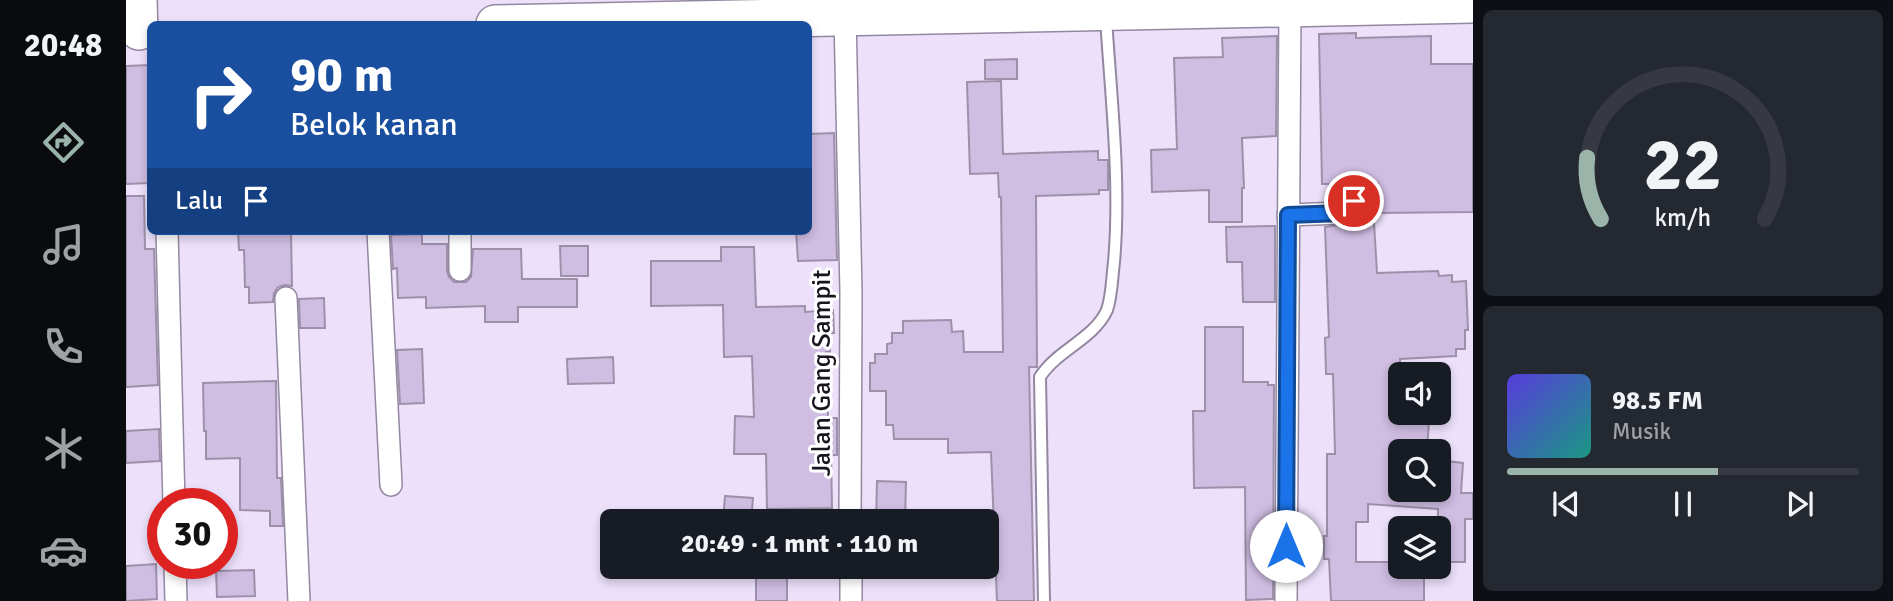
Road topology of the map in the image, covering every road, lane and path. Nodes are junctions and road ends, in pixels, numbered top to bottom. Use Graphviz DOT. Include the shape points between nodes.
graph roads {
  1 [pos="1473,4"];
  2 [pos="1290,9"];
  3 [pos="695,10"];
  4 [pos="1106,12"];
  5 [pos="845,16"];
  6 [pos="538,21"];
  7 [pos="1356,192"];
  8 [pos="1288,215"];
  9 [pos="167,235"];
  10 [pos="378,235"];
  11 [pos="460,235"];
  12 [pos="460,270"];
  13 [pos="286,298"];
  14 [pos="391,485"];
  15 [pos="174,488"];
  16 [pos="850,509"];
  17 [pos="175,579"];
  18 [pos="851,579"];
  19 [pos="176,601"];
  20 [pos="299,601"];
  21 [pos="851,601"];
  22 [pos="1044,601"];
  23 [pos="1286,601"];
  1 -- 2 [label="highway"];
  2 -- 4 [label="highway"];
  2 -- 8 [label="street"];
  3 -- 5 [label="highway"];
  3 -- 6 [label="highway"];
  4 -- 5 [label="highway"];
  4 -- 22 [label="lane" via="1116,202 1112,284 1107,310 1040,377"];
  5 -- 16 [label="street, Jalan Gang Sampit"];
  7 -- 8 [label="street" via="1351,210"];
  8 -- 23 [label="street"];
  9 -- 15 [label="street"];
  10 -- 14 [label="street"];
  11 -- 12 [label="street"];
  13 -- 20 [label="street"];
  17 -- 19 [label="street"];
  18 -- 21 [label="street"];
}
